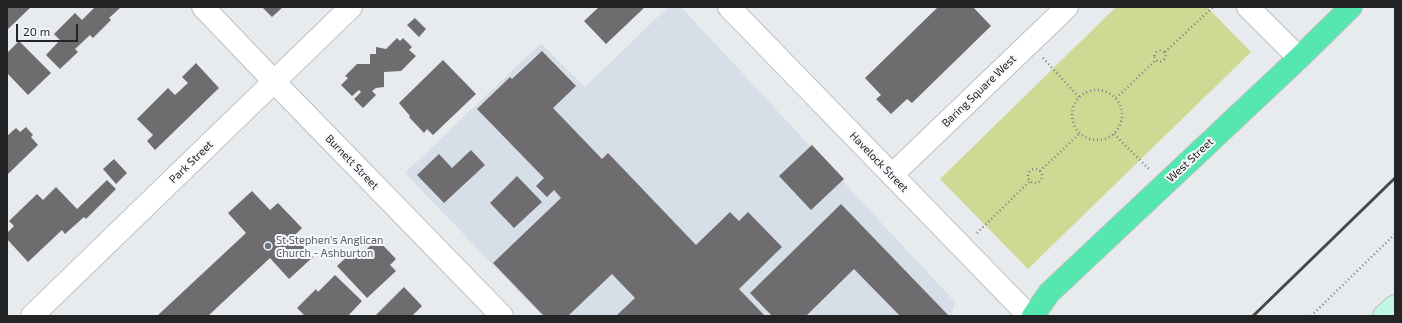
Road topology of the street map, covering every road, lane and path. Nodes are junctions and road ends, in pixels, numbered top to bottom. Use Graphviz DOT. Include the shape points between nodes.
graph roads {
  1 [pos="203,7"];
  2 [pos="351,7"];
  3 [pos="729,7"];
  4 [pos="1067,7"];
  5 [pos="1213,7"];
  6 [pos="1248,7"];
  7 [pos="1351,7"];
  8 [pos="1029,43"];
  9 [pos="1165,52"];
  10 [pos="1299,58"];
  11 [pos="1156,60"];
  12 [pos="274,82"];
  13 [pos="1079,97"];
  14 [pos="1116,98"];
  15 [pos="1079,134"];
  16 [pos="1114,134"];
  17 [pos="1040,171"];
  18 [pos="892,175"];
  19 [pos="1030,181"];
  20 [pos="1163,185"];
  21 [pos="1395,234"];
  22 [pos="963,248"];
  23 [pos="1395,306"];
  24 [pos="32,316"];
  25 [pos="502,316"];
  26 [pos="1029,316"];
  27 [pos="1032,316"];
  28 [pos="1310,316"];
  29 [pos="1384,316"];
  1 -- 12 [label="street, Burnett Street"];
  2 -- 12 [label="street, Park Street"];
  3 -- 18 [label="street, Havelock Street"];
  4 -- 8 [label="street, Baring Square West"];
  5 -- 9 [label="path"];
  6 -- 10 [label="street"];
  7 -- 10 [label="highway, West Street"];
  8 -- 13 [label="path"];
  8 -- 18 [label="street, Baring Square West"];
  9 -- 11 [label="path" via="1165,59"];
  9 -- 11 [label="path" via="1156,51"];
  10 -- 20 [label="highway, West Street"];
  11 -- 14 [label="path"];
  12 -- 24 [label="street, Park Street"];
  12 -- 25 [label="street, Burnett Street"];
  13 -- 14 [label="path" via="1086,92 1102,90"];
  13 -- 15 [label="path" via="1073,107 1072,119"];
  14 -- 16 [label="path" via="1120,105 1122,120"];
  15 -- 16 [label="path" via="1093,140 1108,138"];
  15 -- 17 [label="path"];
  16 -- 20 [label="path"];
  17 -- 19 [label="path" via="1032,171"];
  17 -- 19 [label="path" via="1040,181"];
  18 -- 22 [label="street, Havelock Street"];
  19 -- 22 [label="path"];
  20 -- 27 [label="highway, West Street" via="1049,293"];
  21 -- 28 [label="path"];
  22 -- 26 [label="street, Havelock Street"];
  23 -- 29 [label="main road"];
}
